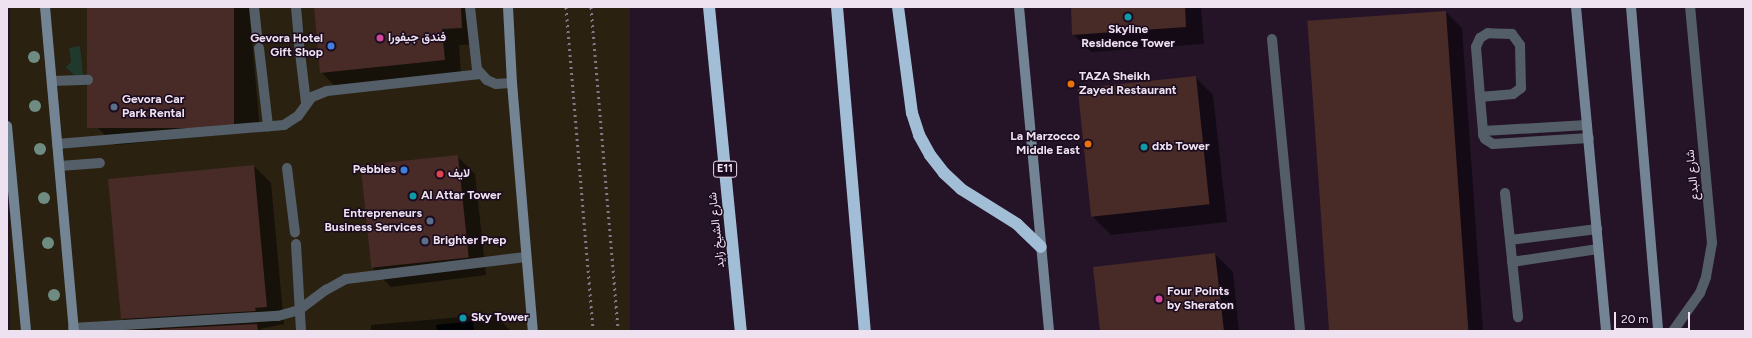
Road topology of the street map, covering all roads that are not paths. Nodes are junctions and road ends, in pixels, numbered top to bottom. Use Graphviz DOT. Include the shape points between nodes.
graph roads {
  1 [pos="46,7"];
  2 [pos="254,7"];
  3 [pos="296,7"];
  4 [pos="470,7"];
  5 [pos="508,7"];
  6 [pos="709,7"];
  7 [pos="837,7"];
  8 [pos="898,7"];
  9 [pos="1019,7"];
  10 [pos="1576,7"];
  11 [pos="1631,7"];
  12 [pos="1690,7"];
  13 [pos="298,31"];
  14 [pos="257,36"];
  15 [pos="1272,39"];
  16 [pos="299,44"];
  17 [pos="259,48"];
  18 [pos="480,74"];
  19 [pos="88,80"];
  20 [pos="53,81"];
  21 [pos="512,83"];
  22 [pos="1480,97"];
  23 [pos="306,103"];
  24 [pos="1587,125"];
  25 [pos="7,126"];
  26 [pos="268,126"];
  27 [pos="1483,131"];
  28 [pos="1588,138"];
  29 [pos="57,144"];
  30 [pos="8,150"];
  31 [pos="100,163"];
  32 [pos="60,166"];
  33 [pos="287,168"];
  34 [pos="1505,194"];
  35 [pos="11,200"];
  36 [pos="1597,229"];
  37 [pos="295,233"];
  38 [pos="1510,240"];
  39 [pos="296,244"];
  40 [pos="1041,247"];
  41 [pos="1598,249"];
  42 [pos="526,257"];
  43 [pos="1512,262"];
  44 [pos="299,310"];
  45 [pos="1518,317"];
  46 [pos="74,329"];
  47 [pos="26,331"];
  48 [pos="301,331"];
  49 [pos="534,331"];
  50 [pos="741,331"];
  51 [pos="865,331"];
  52 [pos="1049,331"];
  53 [pos="1300,331"];
  54 [pos="1606,331"];
  55 [pos="1658,331"];
  56 [pos="1673,331"];
  1 -- 20 [label="street"];
  2 -- 14 [label="lane"];
  3 -- 13 [label="lane"];
  4 -- 18 [label="lane" via="475,63"];
  5 -- 21 [label="street"];
  6 -- 50 [label="highway, شارع الشيخ زايد / E11"];
  7 -- 51 [label="highway"];
  8 -- 40 [label="highway" via="912,113 919,135 930,155 961,189 1017,224"];
  9 -- 40 [label="street"];
  10 -- 24 [label="street"];
  11 -- 55 [label="street"];
  12 -- 56 [label="lane, شارع البدع" via="1712,243 1706,277 1700,293"];
  15 -- 53 [label="lane"];
  16 -- 23 [label="lane"];
  17 -- 26 [label="lane"];
  18 -- 21 [label="lane" via="496,84"];
  18 -- 23 [label="lane" via="327,91"];
  19 -- 20 [label="lane"];
  20 -- 29 [label="street"];
  21 -- 42 [label="street"];
  22 -- 22 [label="lane" via="1513,94 1521,88 1520,45 1512,34 1488,33 1478,42"];
  22 -- 27 [label="lane"];
  23 -- 26 [label="lane" via="292,122"];
  24 -- 27 [label="lane"];
  24 -- 28 [label="street"];
  25 -- 30 [label="street"];
  26 -- 29 [label="lane"];
  27 -- 28 [label="lane" via="1485,139 1493,144"];
  28 -- 36 [label="street"];
  29 -- 32 [label="street"];
  30 -- 35 [label="street"];
  31 -- 32 [label="lane"];
  32 -- 46 [label="street"];
  33 -- 37 [label="lane"];
  34 -- 38 [label="lane"];
  35 -- 47 [label="street"];
  36 -- 38 [label="lane"];
  36 -- 41 [label="street"];
  38 -- 43 [label="lane"];
  39 -- 44 [label="lane"];
  40 -- 52 [label="street"];
  41 -- 43 [label="lane"];
  41 -- 54 [label="street"];
  42 -- 44 [label="lane" via="346,280 326,290"];
  42 -- 49 [label="street"];
  43 -- 45 [label="lane"];
  44 -- 46 [label="lane" via="278,316 256,318"];
  44 -- 48 [label="lane"];
}
